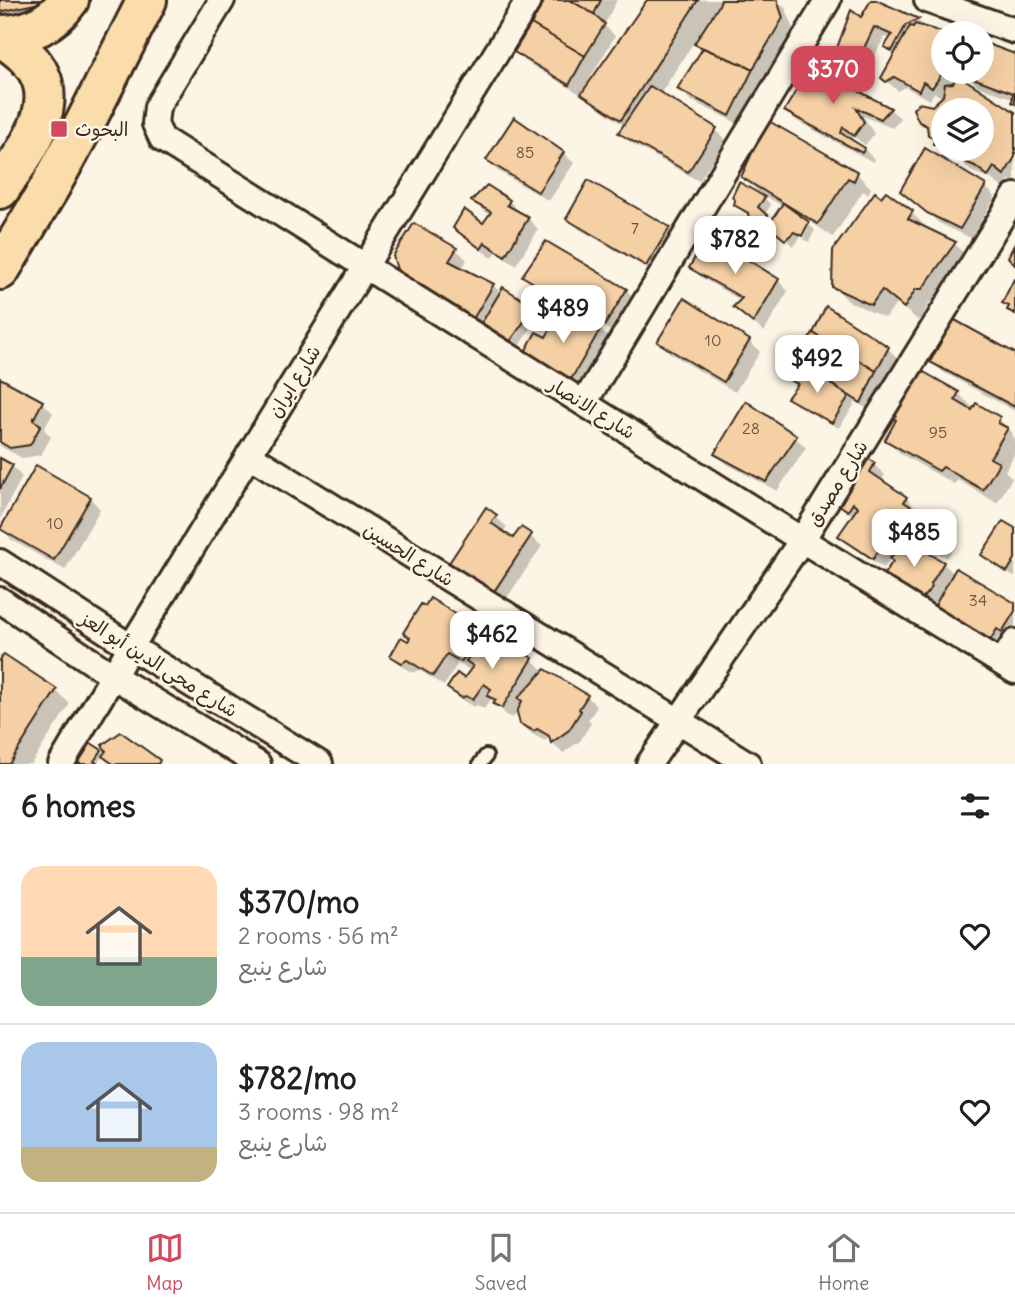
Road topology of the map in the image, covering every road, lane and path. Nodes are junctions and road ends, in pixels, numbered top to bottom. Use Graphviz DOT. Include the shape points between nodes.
graph roads {
  1 [pos="69,0"];
  2 [pos="147,0"];
  3 [pos="222,0"];
  4 [pos="529,0"];
  5 [pos="828,0"];
  6 [pos="927,0"];
  7 [pos="1015,31"];
  8 [pos="0,35"];
  9 [pos="85,123"];
  10 [pos="33,138"];
  11 [pos="0,189"];
  12 [pos="1015,196"];
  13 [pos="365,266"];
  14 [pos="0,270"];
  15 [pos="584,403"];
  16 [pos="249,455"];
  17 [pos="802,540"];
  18 [pos="0,562"];
  19 [pos="0,600"];
  20 [pos="131,647"];
  21 [pos="1011,658"];
  22 [pos="113,676"];
  23 [pos="679,721"];
  24 [pos="61,764"];
  25 [pos="258,764"];
  26 [pos="320,764"];
  27 [pos="649,764"];
  28 [pos="748,764"];
  1 -- 8 [label="main road" via="37,28"];
  2 -- 9 [label="main road"];
  3 -- 13 [label="street, شارع الانصار" via="158,107 157,132"];
  4 -- 13 [label="street, شارع ايران"];
  5 -- 15 [label="street"];
  6 -- 7 [label="street"];
  8 -- 10 [label="main road" via="28,57 38,72 45,105"];
  9 -- 10 [label="main road" via="79,108 71,107"];
  9 -- 14 [label="main road"];
  10 -- 11 [label="main road"];
  12 -- 17 [label="street, شارع مصدق"];
  13 -- 15 [label="street, شارع الانصار"];
  13 -- 16 [label="street, شارع ايران"];
  15 -- 17 [label="street, شارع الانصار"];
  16 -- 20 [label="street, شارع ايران"];
  16 -- 23 [label="street, شارع الحسين"];
  17 -- 21 [label="street, شارع الانصار"];
  17 -- 23 [label="street, شارع مصدق"];
  18 -- 20 [label="street, شارع محى الدين أبو العز"];
  19 -- 22 [label="street, شارع محى الدين أبو العز"];
  20 -- 22 [label="street, شارع ايران"];
  20 -- 26 [label="street, شارع محى الدين أبو العز"];
  22 -- 24 [label="street, شارع ايران"];
  22 -- 25 [label="street, شارع محى الدين أبو العز"];
  23 -- 27 [label="street, شارع مصدق"];
  23 -- 28 [label="street, شارع الحسين"];
}
